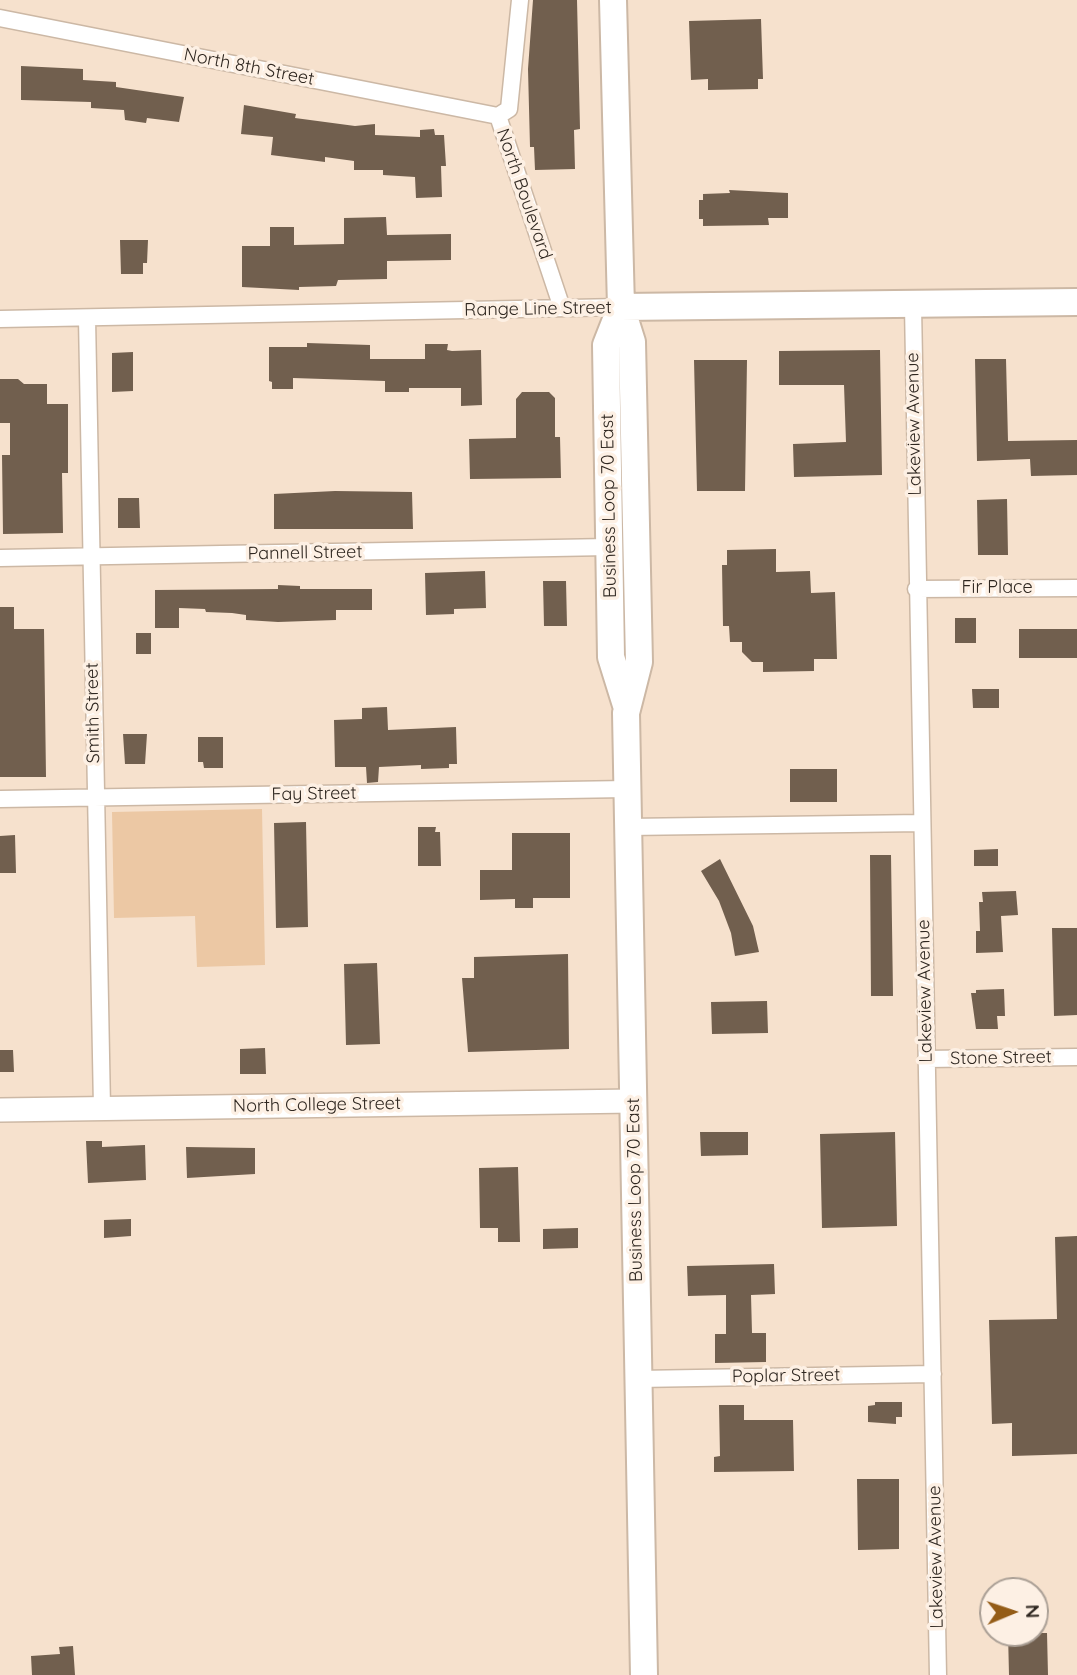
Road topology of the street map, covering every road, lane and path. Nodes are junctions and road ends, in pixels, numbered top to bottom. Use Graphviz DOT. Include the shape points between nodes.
graph roads {
  1 [pos="520,0"];
  2 [pos="613,0"];
  3 [pos="0,18"];
  4 [pos="498,116"];
  5 [pos="1077,302"];
  6 [pos="913,306"];
  7 [pos="621,307"];
  8 [pos="562,308"];
  9 [pos="87,318"];
  10 [pos="0,319"];
  11 [pos="609,547"];
  12 [pos="92,557"];
  13 [pos="0,558"];
  14 [pos="1077,588"];
  15 [pos="916,589"];
  16 [pos="626,705"];
  17 [pos="627,789"];
  18 [pos="94,798"];
  19 [pos="0,799"];
  20 [pos="922,823"];
  21 [pos="628,827"];
  22 [pos="1077,1057"];
  23 [pos="926,1059"];
  24 [pos="634,1101"];
  25 [pos="102,1108"];
  26 [pos="0,1110"];
  27 [pos="933,1374"];
  28 [pos="638,1379"];
  29 [pos="644,1675"];
  30 [pos="938,1675"];
  1 -- 4 [label="street, North Boulevard" via="509,109"];
  2 -- 7 [label="main road, Business Loop 70 East"];
  3 -- 4 [label="street, North 8th Street"];
  4 -- 8 [label="street, North Boulevard"];
  5 -- 6 [label="main road, Range Line Street"];
  6 -- 7 [label="main road, Range Line Street"];
  6 -- 15 [label="street, Lakeview Avenue"];
  7 -- 8 [label="street, Range Line Street"];
  7 -- 11 [label="main road, Business Loop 70 East" via="606,345"];
  7 -- 16 [label="main road, Business Loop 70 East" via="632,342 639,662"];
  8 -- 9 [label="street, Range Line Street"];
  9 -- 10 [label="street, Range Line Street"];
  9 -- 12 [label="street, Smith Street"];
  11 -- 12 [label="street, Pannell Street"];
  11 -- 16 [label="main road, Business Loop 70 East" via="611,657"];
  12 -- 13 [label="street, Pannell Street"];
  12 -- 18 [label="street, Smith Street"];
  14 -- 15 [label="street, Fir Place"];
  15 -- 20 [label="street, Lakeview Avenue"];
  16 -- 17 [label="main road, Business Loop 70 East"];
  17 -- 18 [label="street, Fay Street"];
  17 -- 21 [label="main road, Business Loop 70 East"];
  18 -- 19 [label="street, Fay Street"];
  18 -- 25 [label="street, Smith Street"];
  20 -- 21 [label="street"];
  20 -- 23 [label="street, Lakeview Avenue"];
  21 -- 24 [label="main road, Business Loop 70 East"];
  22 -- 23 [label="street, Stone Street"];
  23 -- 27 [label="street, Lakeview Avenue"];
  24 -- 25 [label="main road, North College Street"];
  24 -- 28 [label="main road, Business Loop 70 East"];
  25 -- 26 [label="main road, North College Street"];
  27 -- 28 [label="street, Poplar Street"];
  27 -- 30 [label="street, Lakeview Avenue"];
  28 -- 29 [label="main road, Business Loop 70 East"];
}
